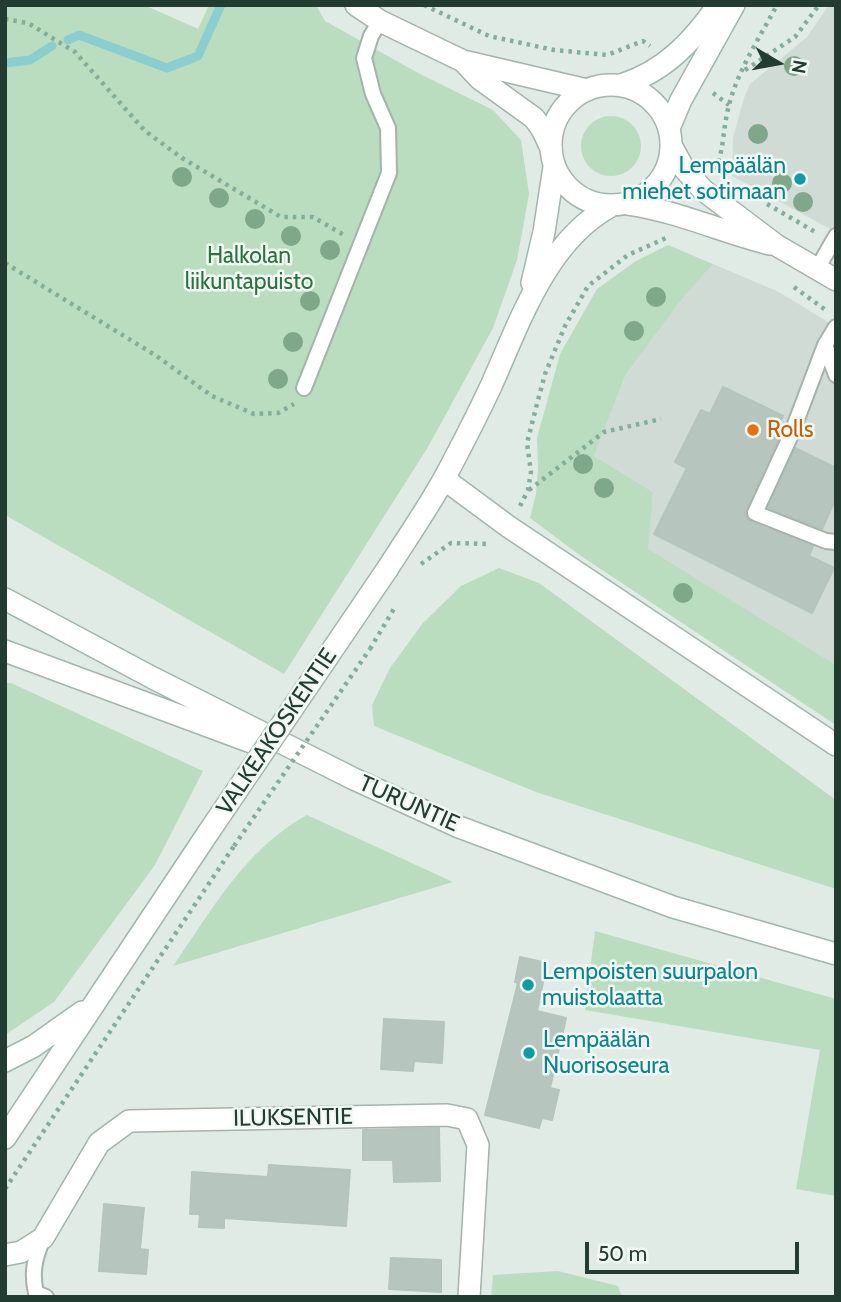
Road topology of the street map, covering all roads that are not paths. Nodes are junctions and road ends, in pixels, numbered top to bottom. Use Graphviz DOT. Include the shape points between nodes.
graph roads {
  1 [pos="356,5"];
  2 [pos="718,5"];
  3 [pos="734,5"];
  4 [pos="380,21"];
  5 [pos="463,61"];
  6 [pos="621,85"];
  7 [pos="587,90"];
  8 [pos="671,138"];
  9 [pos="552,157"];
  10 [pos="619,205"];
  11 [pos="834,238"];
  12 [pos="776,245"];
  13 [pos="826,275"];
  14 [pos="524,312"];
  15 [pos="836,327"];
  16 [pos="825,345"];
  17 [pos="836,375"];
  18 [pos="304,388"];
  19 [pos="444,478"];
  20 [pos="836,542"];
  21 [pos="5,599"];
  22 [pos="5,651"];
  23 [pos="836,745"];
  24 [pos="354,779"];
  25 [pos="836,954"];
  26 [pos="92,1005"];
  27 [pos="5,1062"];
  28 [pos="5,1138"];
  29 [pos="43,1238"];
  30 [pos="5,1255"];
  31 [pos="46,1297"];
  32 [pos="469,1297"];
  1 -- 4 [label="street"];
  2 -- 6 [label="street" via="677,55"];
  3 -- 8 [label="street" via="681,100"];
  4 -- 5 [label="street"];
  4 -- 18 [label="lane" via="364,58 388,128 389,173"];
  5 -- 7 [label="street"];
  5 -- 9 [label="street" via="534,118"];
  6 -- 7 [label="street"];
  6 -- 8 [label="street" via="651,100 663,113"];
  7 -- 9 [label="street" via="561,111 553,128"];
  8 -- 10 [label="street" via="670,160 659,183 640,199"];
  8 -- 12 [label="street" via="683,167 703,190"];
  9 -- 10 [label="street" via="564,184 579,197 594,204"];
  9 -- 14 [label="street, VALKEAKOSKENTIE" via="544,232"];
  10 -- 12 [label="street" via="687,217"];
  10 -- 14 [label="street, VALKEAKOSKENTIE" via="584,223 568,239"];
  11 -- 13 [label="lane"];
  12 -- 13 [label="street"];
  14 -- 19 [label="street, VALKEAKOSKENTIE"];
  15 -- 16 [label="lane"];
  16 -- 17 [label="lane"];
  16 -- 20 [label="lane" via="755,513"];
  19 -- 23 [label="street" via="509,527"];
  19 -- 26 [label="street, VALKEAKOSKENTIE, bridge"];
  21 -- 24 [label="street, TURUNTIE"];
  22 -- 24 [label="street"];
  24 -- 25 [label="street, TURUNTIE" via="459,827 673,907"];
  26 -- 27 [label="street"];
  26 -- 28 [label="street, VALKEAKOSKENTIE"];
  29 -- 30 [label="street" via="21,1252"];
  29 -- 31 [label="lane" via="33,1278 36,1293"];
  29 -- 32 [label="street, ILUKSENTIE" via="99,1143 129,1121 447,1115 467,1119 478,1145"];
}
